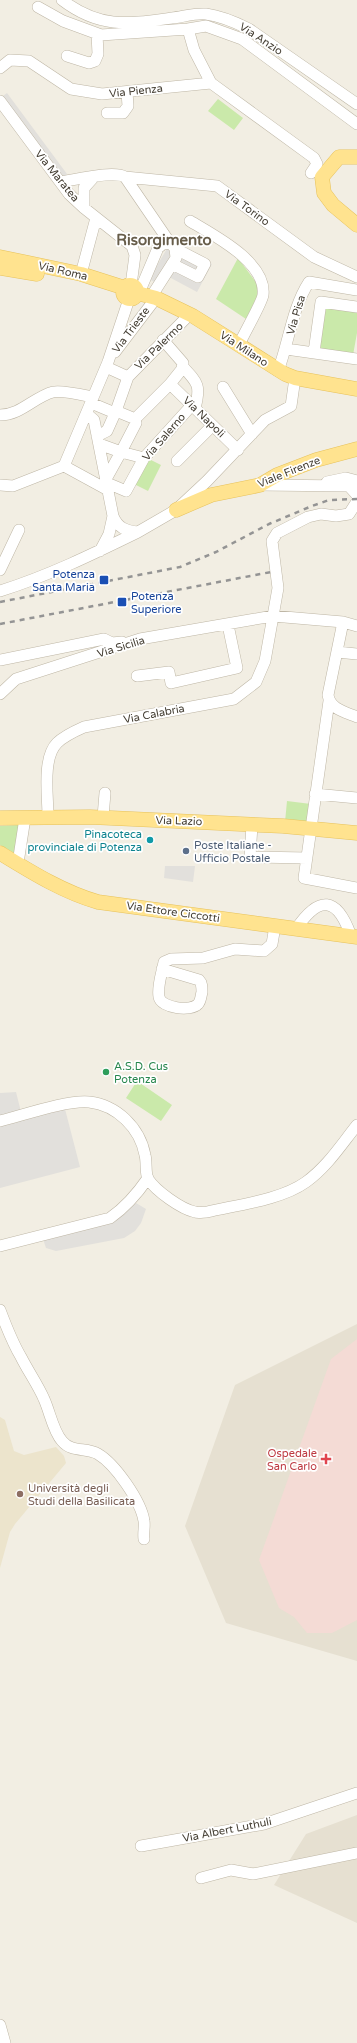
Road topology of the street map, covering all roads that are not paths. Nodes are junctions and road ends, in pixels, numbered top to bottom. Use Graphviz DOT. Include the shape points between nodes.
graph roads {
  1 [pos="62,0"];
  2 [pos="38,6"];
  3 [pos="188,29"];
  4 [pos="97,34"];
  5 [pos="67,56"];
  6 [pos="0,68"];
  7 [pos="211,82"];
  8 [pos="127,92"];
  9 [pos="0,101"];
  10 [pos="357,104"];
  11 [pos="107,112"];
  12 [pos="357,124"];
  13 [pos="357,157"];
  14 [pos="311,173"];
  15 [pos="125,177"];
  16 [pos="93,178"];
  17 [pos="60,182"];
  18 [pos="84,208"];
  19 [pos="96,218"];
  20 [pos="190,221"];
  21 [pos="357,225"];
  22 [pos="173,246"];
  23 [pos="0,258"];
  24 [pos="172,264"];
  25 [pos="0,268"];
  26 [pos="81,274"];
  27 [pos="357,277"];
  28 [pos="357,290"];
  29 [pos="136,293"];
  30 [pos="357,307"];
  31 [pos="189,315"];
  32 [pos="163,340"];
  33 [pos="239,345"];
  34 [pos="286,348"];
  35 [pos="314,352"];
  36 [pos="357,359"];
  37 [pos="107,364"];
  38 [pos="183,367"];
  39 [pos="278,371"];
  40 [pos="128,377"];
  41 [pos="295,378"];
  42 [pos="170,384"];
  43 [pos="223,387"];
  44 [pos="357,389"];
  45 [pos="92,400"];
  46 [pos="193,407"];
  47 [pos="116,412"];
  48 [pos="0,414"];
  49 [pos="138,416"];
  50 [pos="212,426"];
  51 [pos="252,434"];
  52 [pos="98,440"];
  53 [pos="357,449"];
  54 [pos="238,450"];
  55 [pos="121,452"];
  56 [pos="144,458"];
  57 [pos="177,461"];
  58 [pos="64,466"];
  59 [pos="286,472"];
  60 [pos="357,481"];
  61 [pos="0,484"];
  62 [pos="107,484"];
  63 [pos="260,485"];
  64 [pos="357,496"];
  65 [pos="176,510"];
  66 [pos="113,516"];
  67 [pos="19,530"];
  68 [pos="138,532"];
  69 [pos="100,551"];
  70 [pos="0,570"];
  71 [pos="0,591"];
  72 [pos="273,616"];
  73 [pos="343,622"];
  74 [pos="228,624"];
  75 [pos="357,626"];
  76 [pos="140,640"];
  77 [pos="337,652"];
  78 [pos="357,654"];
  79 [pos="0,660"];
  80 [pos="137,676"];
  81 [pos="0,694"];
  82 [pos="328,698"];
  83 [pos="357,717"];
  84 [pos="105,793"];
  85 [pos="315,794"];
  86 [pos="357,798"];
  87 [pos="48,816"];
  88 [pos="0,818"];
  89 [pos="25,818"];
  90 [pos="103,818"];
  91 [pos="252,825"];
  92 [pos="311,828"];
  93 [pos="357,832"];
  94 [pos="0,853"];
  95 [pos="306,858"];
  96 [pos="18,863"];
  97 [pos="357,888"];
  98 [pos="275,926"];
  99 [pos="296,929"];
  100 [pos="354,936"];
  101 [pos="162,969"];
  102 [pos="0,1121"];
  103 [pos="357,1125"];
  104 [pos="148,1178"];
  105 [pos="0,1246"];
  106 [pos="0,1310"];
  107 [pos="144,1539"];
  108 [pos="357,1792"];
  109 [pos="141,1846"];
  110 [pos="357,1853"];
  111 [pos="201,1878"];
  112 [pos="0,2025"];
  113 [pos="5,2043"];
  1 -- 10 [label="street, Via Anzio" via="97,19 122,24 205,14 231,20 249,29"];
  2 -- 4 [label="street" via="63,21"];
  3 -- 4 [label="street"];
  3 -- 7 [label="street" via="194,50"];
  3 -- 12 [label="street" via="206,26 242,39"];
  4 -- 5 [label="street" via="96,61 89,63"];
  6 -- 8 [label="street, Via Pienza" via="10,60 29,61 71,90 102,94"];
  7 -- 8 [label="street, Via Pienza"];
  7 -- 14 [label="street" via="314,158 317,164"];
  8 -- 11 [label="street" via="128,106 123,113"];
  9 -- 17 [label="street, Via Maratea"];
  13 -- 21 [label="main road" via="339,157 322,177 324,193 333,205"];
  15 -- 16 [label="street, Via Torino" via="121,174 100,174"];
  15 -- 22 [label="street"];
  15 -- 27 [label="street, Via Torino" via="217,186 314,257"];
  16 -- 17 [label="street, Via Torino"];
  16 -- 18 [label="street" via="84,188"];
  17 -- 18 [label="street, Via Maratea"];
  18 -- 19 [label="street, Via Maratea"];
  19 -- 26 [label="street"];
  19 -- 29 [label="street, Via Maratea" via="135,251"];
  20 -- 33 [label="street" via="227,243 249,262 260,278 263,295"];
  22 -- 24 [label="street" via="177,254"];
  22 -- 24 [label="street" via="205,264 198,277"];
  22 -- 29 [label="street" via="163,244 158,248"];
  23 -- 26 [label="main road, Via Roma"];
  24 -- 29 [label="street"];
  25 -- 29 [label="main road, Via Roma"];
  26 -- 29 [label="main road, Via Roma"];
  28 -- 34 [label="street, Via Pisa" via="309,282 300,296"];
  29 -- 31 [label="main road, Via Milano"];
  29 -- 37 [label="street, Via Trieste"];
  29 -- 37 [label="street, Via Trieste"];
  30 -- 35 [label="street" via="321,302"];
  31 -- 32 [label="street, Via Palermo"];
  31 -- 33 [label="main road, Via Milano"];
  32 -- 38 [label="street" via="181,359"];
  32 -- 40 [label="street, Via Palermo"];
  33 -- 39 [label="main road, Via Milano"];
  34 -- 35 [label="street, Via Pisa"];
  34 -- 39 [label="street, Via Pisa"];
  35 -- 36 [label="street, Via Pisa"];
  37 -- 40 [label="street, Via Palermo"];
  37 -- 45 [label="street, Via Trieste"];
  38 -- 42 [label="street"];
  38 -- 46 [label="street, Via Salerno" via="199,388"];
  39 -- 41 [label="main road, Via Milano"];
  40 -- 47 [label="street, Via Palermo"];
  41 -- 44 [label="main road, Via Milano"];
  41 -- 51 [label="street" via="291,406 265,420"];
  42 -- 46 [label="street, Via Napoli"];
  42 -- 49 [label="street"];
  43 -- 51 [label="street"];
  45 -- 47 [label="street"];
  45 -- 48 [label="street" via="54,392 10,415"];
  45 -- 52 [label="street"];
  45 -- 58 [label="street, Via Trieste"];
  46 -- 50 [label="street, Via Napoli"];
  46 -- 56 [label="street, Via Salerno"];
  47 -- 52 [label="street, Via Palermo" via="105,433"];
  47 -- 55 [label="street" via="135,420"];
  50 -- 54 [label="street, Via Napoli"];
  50 -- 57 [label="street"];
  51 -- 54 [label="street"];
  52 -- 55 [label="street"];
  52 -- 62 [label="street"];
  53 -- 59 [label="main road, Viale Firenze" via="316,460"];
  54 -- 65 [label="street"];
  55 -- 56 [label="street"];
  55 -- 62 [label="street"];
  56 -- 62 [label="street, Via Salerno" via="126,491"];
  58 -- 61 [label="street" via="13,486"];
  58 -- 62 [label="street"];
  59 -- 60 [label="street" via="284,481 288,482 328,482 346,478"];
  59 -- 63 [label="main road, Viale Firenze"];
  62 -- 66 [label="street"];
  63 -- 64 [label="street" via="349,486"];
  63 -- 65 [label="main road, Viale Firenze" via="211,495"];
  64 -- 72 [label="street, Via Calabria" via="350,514 321,514 308,517 277,533 272,541 278,588"];
  65 -- 68 [label="street"];
  66 -- 68 [label="street" via="122,528"];
  66 -- 69 [label="street" via="109,534"];
  67 -- 70 [label="street"];
  68 -- 69 [label="street"];
  69 -- 71 [label="street" via="23,584"];
  72 -- 73 [label="street, Via Sicilia"];
  72 -- 74 [label="street, Via Sicilia"];
  72 -- 87 [label="street, Via Calabria" via="265,660 256,682 234,699 84,727 57,743 48,760"];
  73 -- 75 [label="street, Via Sicilia"];
  73 -- 77 [label="street"];
  74 -- 76 [label="street, Via Sicilia"];
  74 -- 80 [label="street" via="237,668 172,683 169,672"];
  76 -- 79 [label="street" via="112,643 104,640"];
  76 -- 81 [label="street, Via Sicilia" via="16,679"];
  77 -- 78 [label="street"];
  77 -- 82 [label="street"];
  82 -- 83 [label="street" via="334,706"];
  82 -- 85 [label="street"];
  84 -- 90 [label="street"];
  85 -- 86 [label="street"];
  85 -- 92 [label="street"];
  87 -- 89 [label="main road, Via Lazio"];
  87 -- 90 [label="main road, Via Lazio"];
  88 -- 89 [label="main road, Via Lazio"];
  89 -- 96 [label="street"];
  90 -- 91 [label="main road, Via Lazio"];
  91 -- 92 [label="main road, Via Lazio"];
  91 -- 95 [label="street" via="250,857"];
  92 -- 93 [label="main road, Via Lazio"];
  92 -- 95 [label="street"];
  94 -- 96 [label="main road, Via Ettore Ciccotti"];
  95 -- 97 [label="street" via="304,878"];
  96 -- 98 [label="main road, Via Ettore Ciccotti" via="52,883 98,902"];
  98 -- 99 [label="main road, Via Ettore Ciccotti"];
  98 -- 101 [label="street" via="272,944 267,950 235,949 203,958 171,958 164,962"];
  99 -- 100 [label="main road, Via Ettore Ciccotti"];
  99 -- 100 [label="street" via="306,915 319,906 330,904 337,908"];
  102 -- 104 [label="street" via="63,1105 89,1102 109,1108 133,1127 141,1140"];
  103 -- 104 [label="street" via="324,1166 305,1183 280,1195 196,1213 182,1208"];
  104 -- 105 [label="street" via="135,1197 110,1218"];
  106 -- 107 [label="street" via="7,1329 44,1398 62,1441 72,1449 98,1454 107,1461 130,1489 139,1507 144,1520"];
  108 -- 109 [label="street, Via Albert Luthuli" via="264,1824"];
  110 -- 111 [label="street" via="253,1874 231,1870"];
  112 -- 113 [label="street"];
}
